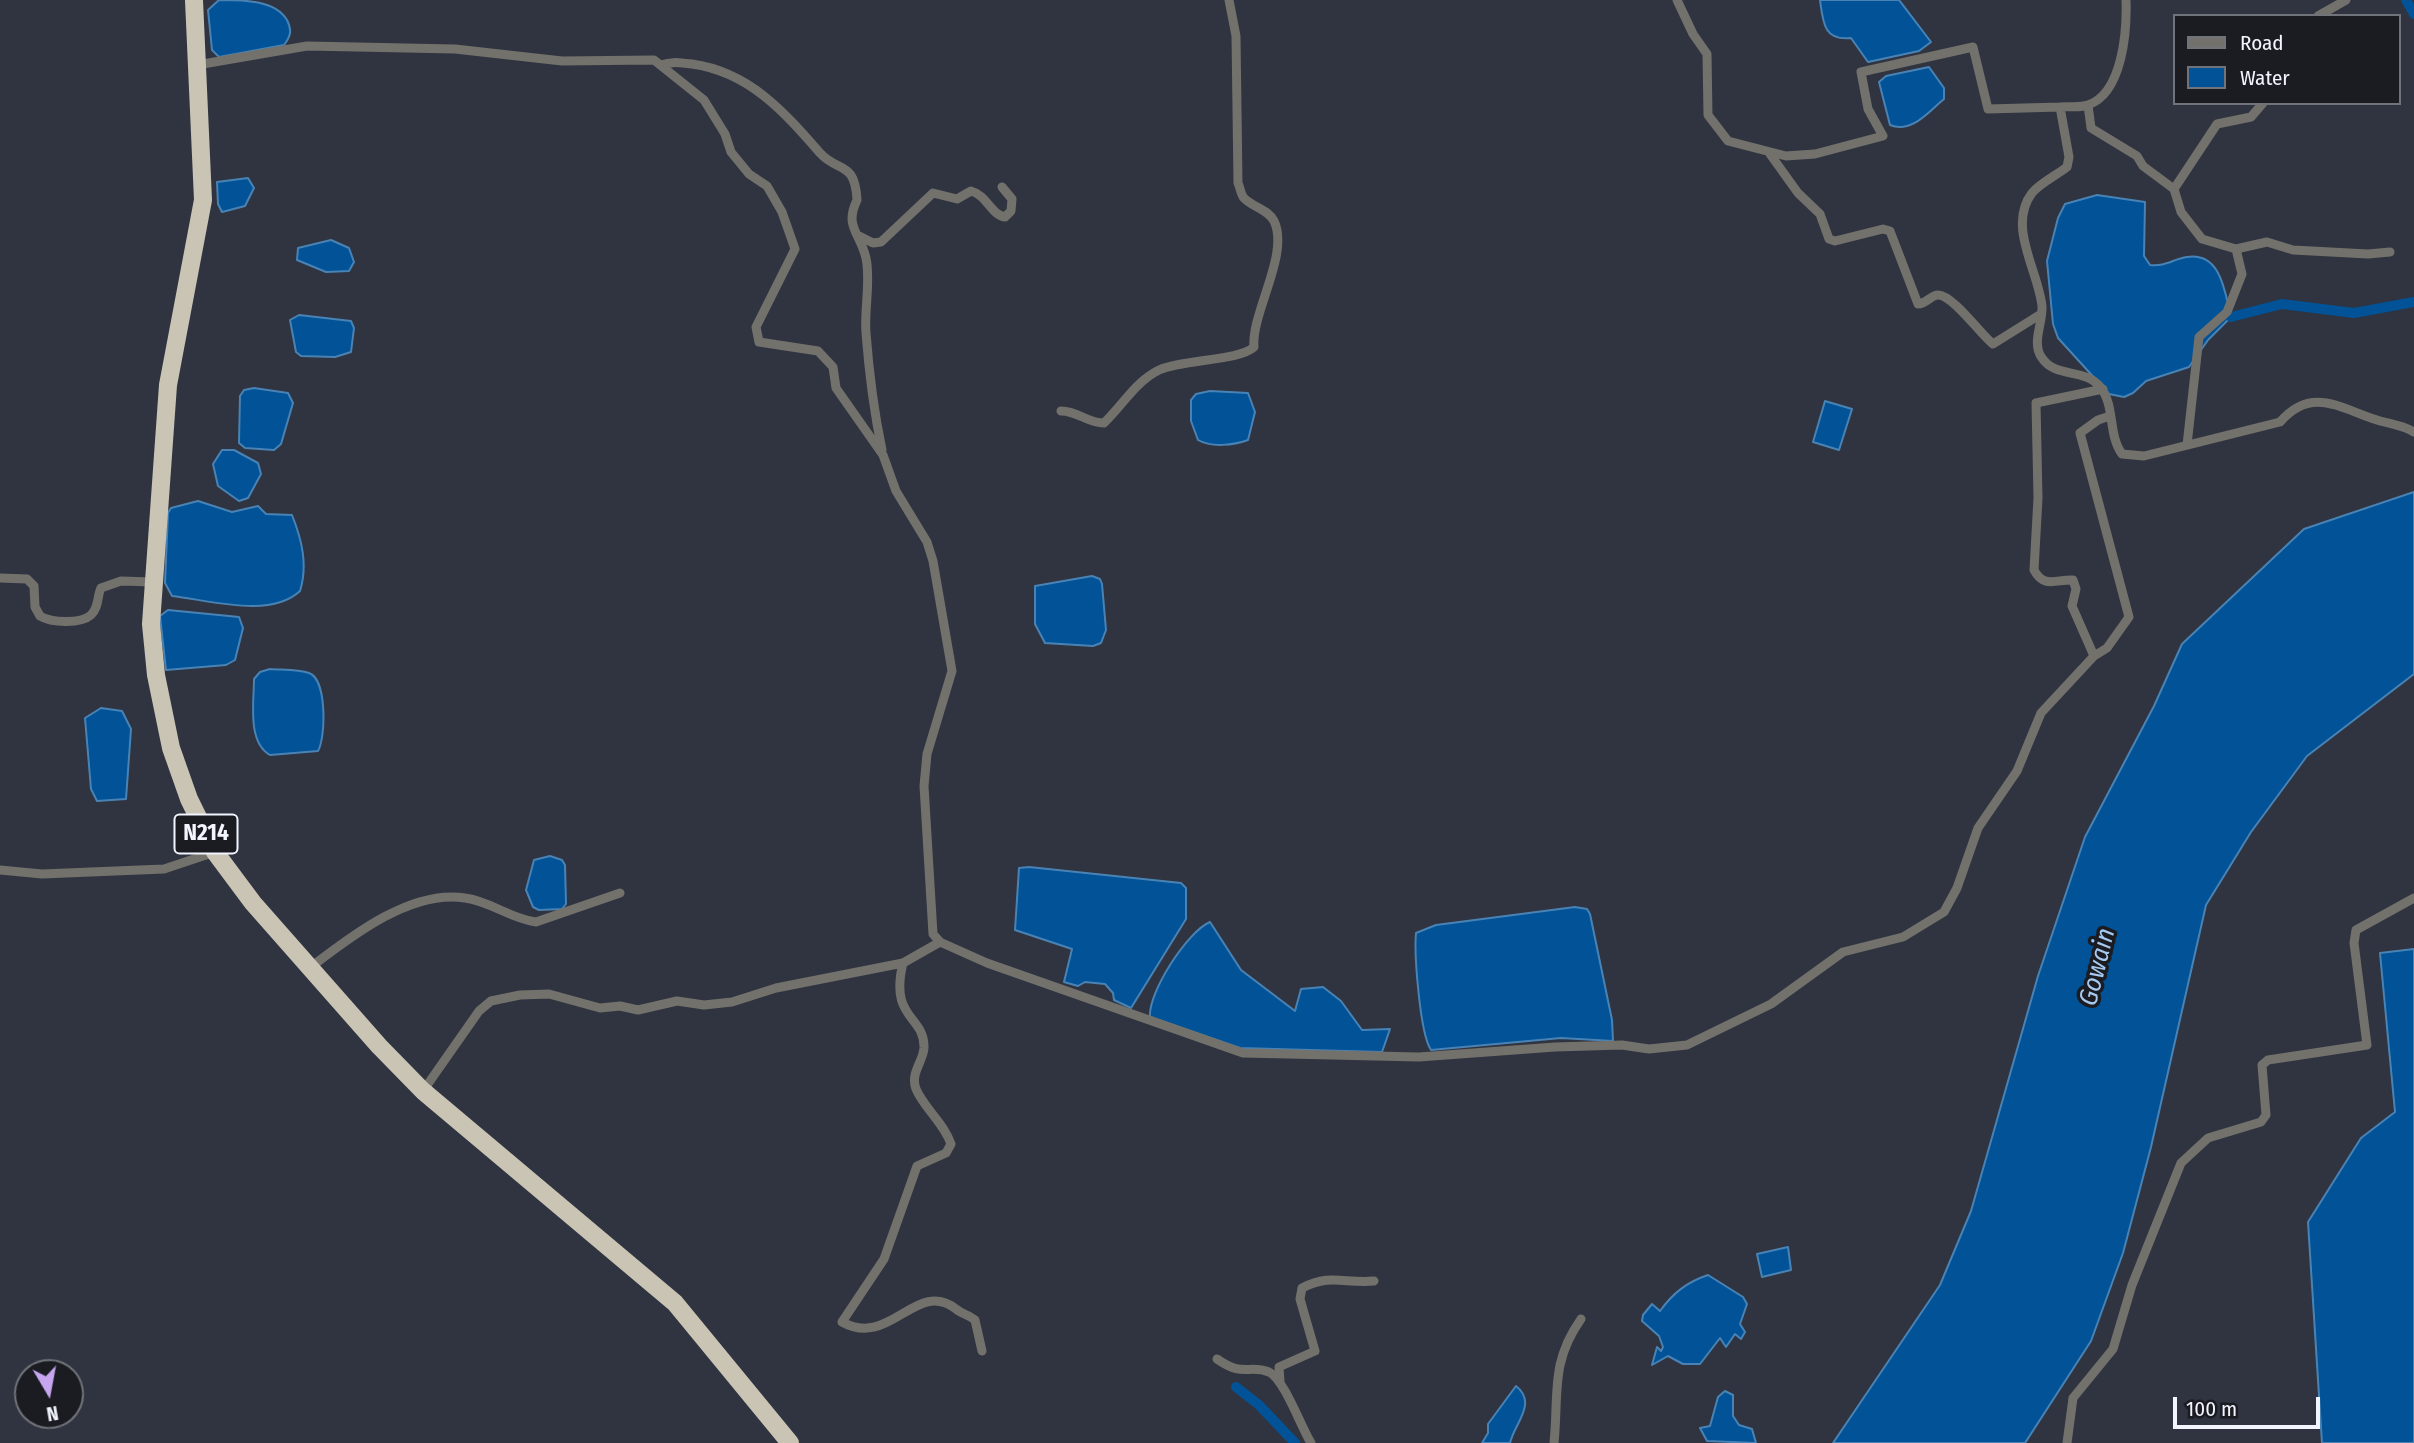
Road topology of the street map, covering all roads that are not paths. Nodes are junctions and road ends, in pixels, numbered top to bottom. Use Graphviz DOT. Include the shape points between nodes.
graph roads {
  1 [pos="194,0"];
  2 [pos="1229,0"];
  3 [pos="1677,0"];
  4 [pos="2126,0"];
  5 [pos="2346,0"];
  6 [pos="2322,14"];
  7 [pos="197,65"];
  8 [pos="661,65"];
  9 [pos="2261,105"];
  10 [pos="2088,106"];
  11 [pos="2060,107"];
  12 [pos="1770,154"];
  13 [pos="1002,187"];
  14 [pos="2174,189"];
  15 [pos="859,236"];
  16 [pos="2236,249"];
  17 [pos="2390,252"];
  18 [pos="2041,314"];
  19 [pos="2103,389"];
  20 [pos="1061,411"];
  21 [pos="2110,416"];
  22 [pos="2414,432"];
  23 [pos="2188,444"];
  24 [pos="883,455"];
  25 [pos="0,578"];
  26 [pos="153,582"];
  27 [pos="2094,656"];
  28 [pos="215,852"];
  29 [pos="0,870"];
  30 [pos="620,893"];
  31 [pos="2414,898"];
  32 [pos="940,942"];
  33 [pos="903,963"];
  34 [pos="311,967"];
  35 [pos="424,1091"];
  36 [pos="1374,1281"];
  37 [pos="1581,1319"];
  38 [pos="982,1351"];
  39 [pos="1217,1359"];
  40 [pos="1280,1382"];
  41 [pos="790,1443"];
  42 [pos="1311,1443"];
  43 [pos="1554,1443"];
  44 [pos="2067,1443"];
  1 -- 7 [label="highway, N214"];
  2 -- 20 [label="street" via="1236,36 1238,183 1244,198 1274,221 1276,244 1270,282 1253,331 1254,347 1242,354 1160,370 1143,380 1104,423"];
  3 -- 12 [label="street" via="1707,54 1708,115 1728,141"];
  4 -- 10 [label="street" via="2124,50 2109,89"];
  5 -- 6 [label="street"];
  7 -- 8 [label="street" via="307,46 442,48 562,61 654,60"];
  7 -- 26 [label="highway, N214" via="203,200 168,385"];
  8 -- 15 [label="street" via="673,61 733,74 782,113 825,158 851,174 857,200 850,211 851,225"];
  8 -- 24 [label="street" via="704,100 731,152 766,186 782,212 795,249 756,327 759,342 818,351 833,367 836,388"];
  9 -- 14 [label="street" via="2252,117 2217,124"];
  10 -- 11 [label="street"];
  10 -- 14 [label="street" via="2091,128 2137,156"];
  11 -- 12 [label="street" via="1988,109 1973,47 1861,72 1868,109 1883,136 1815,154"];
  11 -- 18 [label="street" via="2067,167 2033,191 2022,214"];
  12 -- 18 [label="street" via="1819,214 1829,239 1890,231 1918,304 1943,297 1993,344"];
  13 -- 15 [label="street" via="1012,199 1006,217 997,214 978,192 957,199 933,193 881,242"];
  14 -- 16 [label="street" via="2181,212 2202,239"];
  15 -- 24 [label="street" via="868,274 866,333"];
  16 -- 17 [label="street" via="2267,243 2293,250"];
  16 -- 23 [label="street" via="2242,274 2227,312 2199,337"];
  18 -- 19 [label="street" via="2036,346 2043,360 2058,371 2084,373"];
  19 -- 21 [label="street"];
  19 -- 27 [label="street" via="2036,403 2034,570 2045,582 2073,580 2076,589 2071,606"];
  21 -- 23 [label="street" via="2115,445 2122,454 2144,456"];
  21 -- 27 [label="street" via="2080,433 2129,617 2107,648"];
  22 -- 23 [label="street" via="2351,408 2312,401 2291,409 2280,422"];
  24 -- 32 [label="street" via="897,491 927,542 952,671 927,754 924,786 933,934"];
  25 -- 26 [label="street" via="32,582 40,616 61,621 92,614 101,588 111,582"];
  26 -- 28 [label="highway, N214" via="156,676 171,748"];
  27 -- 32 [label="street" via="2041,713 2017,771 1978,828 1944,912 1903,937 1843,952 1772,1004 1686,1045 1555,1047 1419,1057 1243,1053 987,963"];
  28 -- 29 [label="street" via="164,869 42,874"];
  28 -- 34 [label="highway, N214" via="253,903"];
  30 -- 34 [label="street" via="537,922 465,898 417,904 355,933"];
  31 -- 44 [label="street" via="2356,930 2367,1045 2268,1060 2262,1065 2266,1115 2261,1122 2208,1138 2182,1163 2132,1285 2113,1349 2073,1398"];
  32 -- 33 [label="street"];
  33 -- 35 [label="street" via="704,1005 677,1001 638,1010 600,1008 549,994 492,1001 479,1012"];
  33 -- 38 [label="street" via="898,998 923,1038 924,1050 915,1069 917,1091 951,1144 946,1153 917,1166 884,1259 842,1322 856,1329 871,1329 924,1302 945,1301 975,1320"];
  34 -- 35 [label="highway, N214"];
  35 -- 41 [label="highway, N214" via="675,1303"];
  36 -- 40 [label="street" via="1325,1278 1302,1288 1300,1298 1315,1351 1279,1367"];
  37 -- 43 [label="street" via="1555,1377"];
  39 -- 40 [label="street" via="1233,1371 1269,1372"];
  40 -- 42 [label="street"];
}
